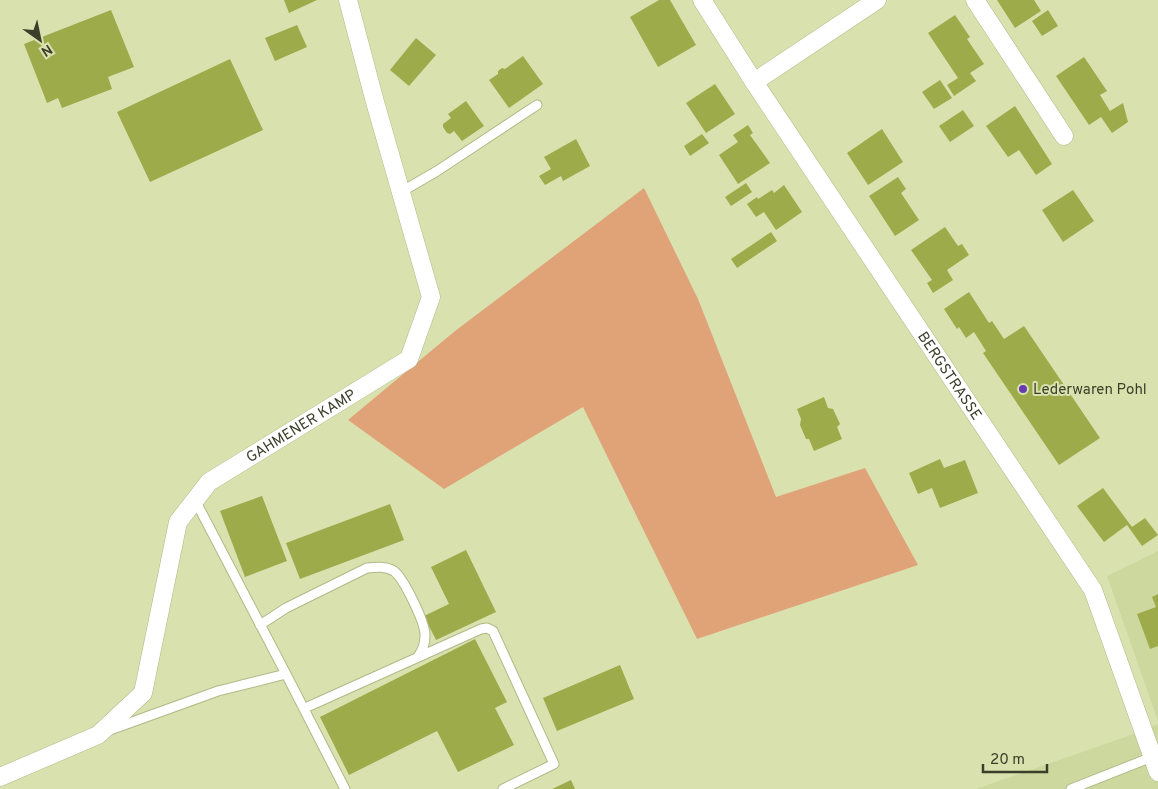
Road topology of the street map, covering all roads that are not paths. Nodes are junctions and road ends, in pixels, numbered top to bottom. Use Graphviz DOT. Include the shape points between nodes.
graph roads {
  1 [pos="348,0"];
  2 [pos="702,0"];
  3 [pos="877,0"];
  4 [pos="975,0"];
  5 [pos="754,82"];
  6 [pos="537,105"];
  7 [pos="1064,136"];
  8 [pos="401,192"];
  9 [pos="195,500"];
  10 [pos="260,625"];
  11 [pos="418,657"];
  12 [pos="286,674"];
  13 [pos="304,708"];
  14 [pos="98,735"];
  15 [pos="1155,764"];
  16 [pos="0,777"];
  17 [pos="345,789"];
  18 [pos="503,789"];
  19 [pos="1071,789"];
  1 -- 8 [label="street, GAHMENER KAMP"];
  2 -- 5 [label="street, BERGSTRASSE"];
  3 -- 5 [label="street"];
  4 -- 7 [label="street"];
  5 -- 15 [label="street, BERGSTRASSE" via="1093,590"];
  6 -- 8 [label="lane"];
  8 -- 9 [label="street, GAHMENER KAMP" via="431,297 409,359 209,482"];
  9 -- 10 [label="lane"];
  9 -- 14 [label="street, GAHMENER KAMP" via="178,522 143,694"];
  10 -- 11 [label="lane" via="286,608 367,568 382,567 394,571 402,581 420,619 425,633 424,646"];
  10 -- 12 [label="lane"];
  11 -- 13 [label="lane"];
  11 -- 18 [label="lane" via="481,628 493,631 554,764"];
  12 -- 13 [label="lane"];
  12 -- 14 [label="lane" via="218,691"];
  13 -- 17 [label="lane"];
  14 -- 16 [label="street, GAHMENER KAMP"];
  15 -- 19 [label="lane"];
}
